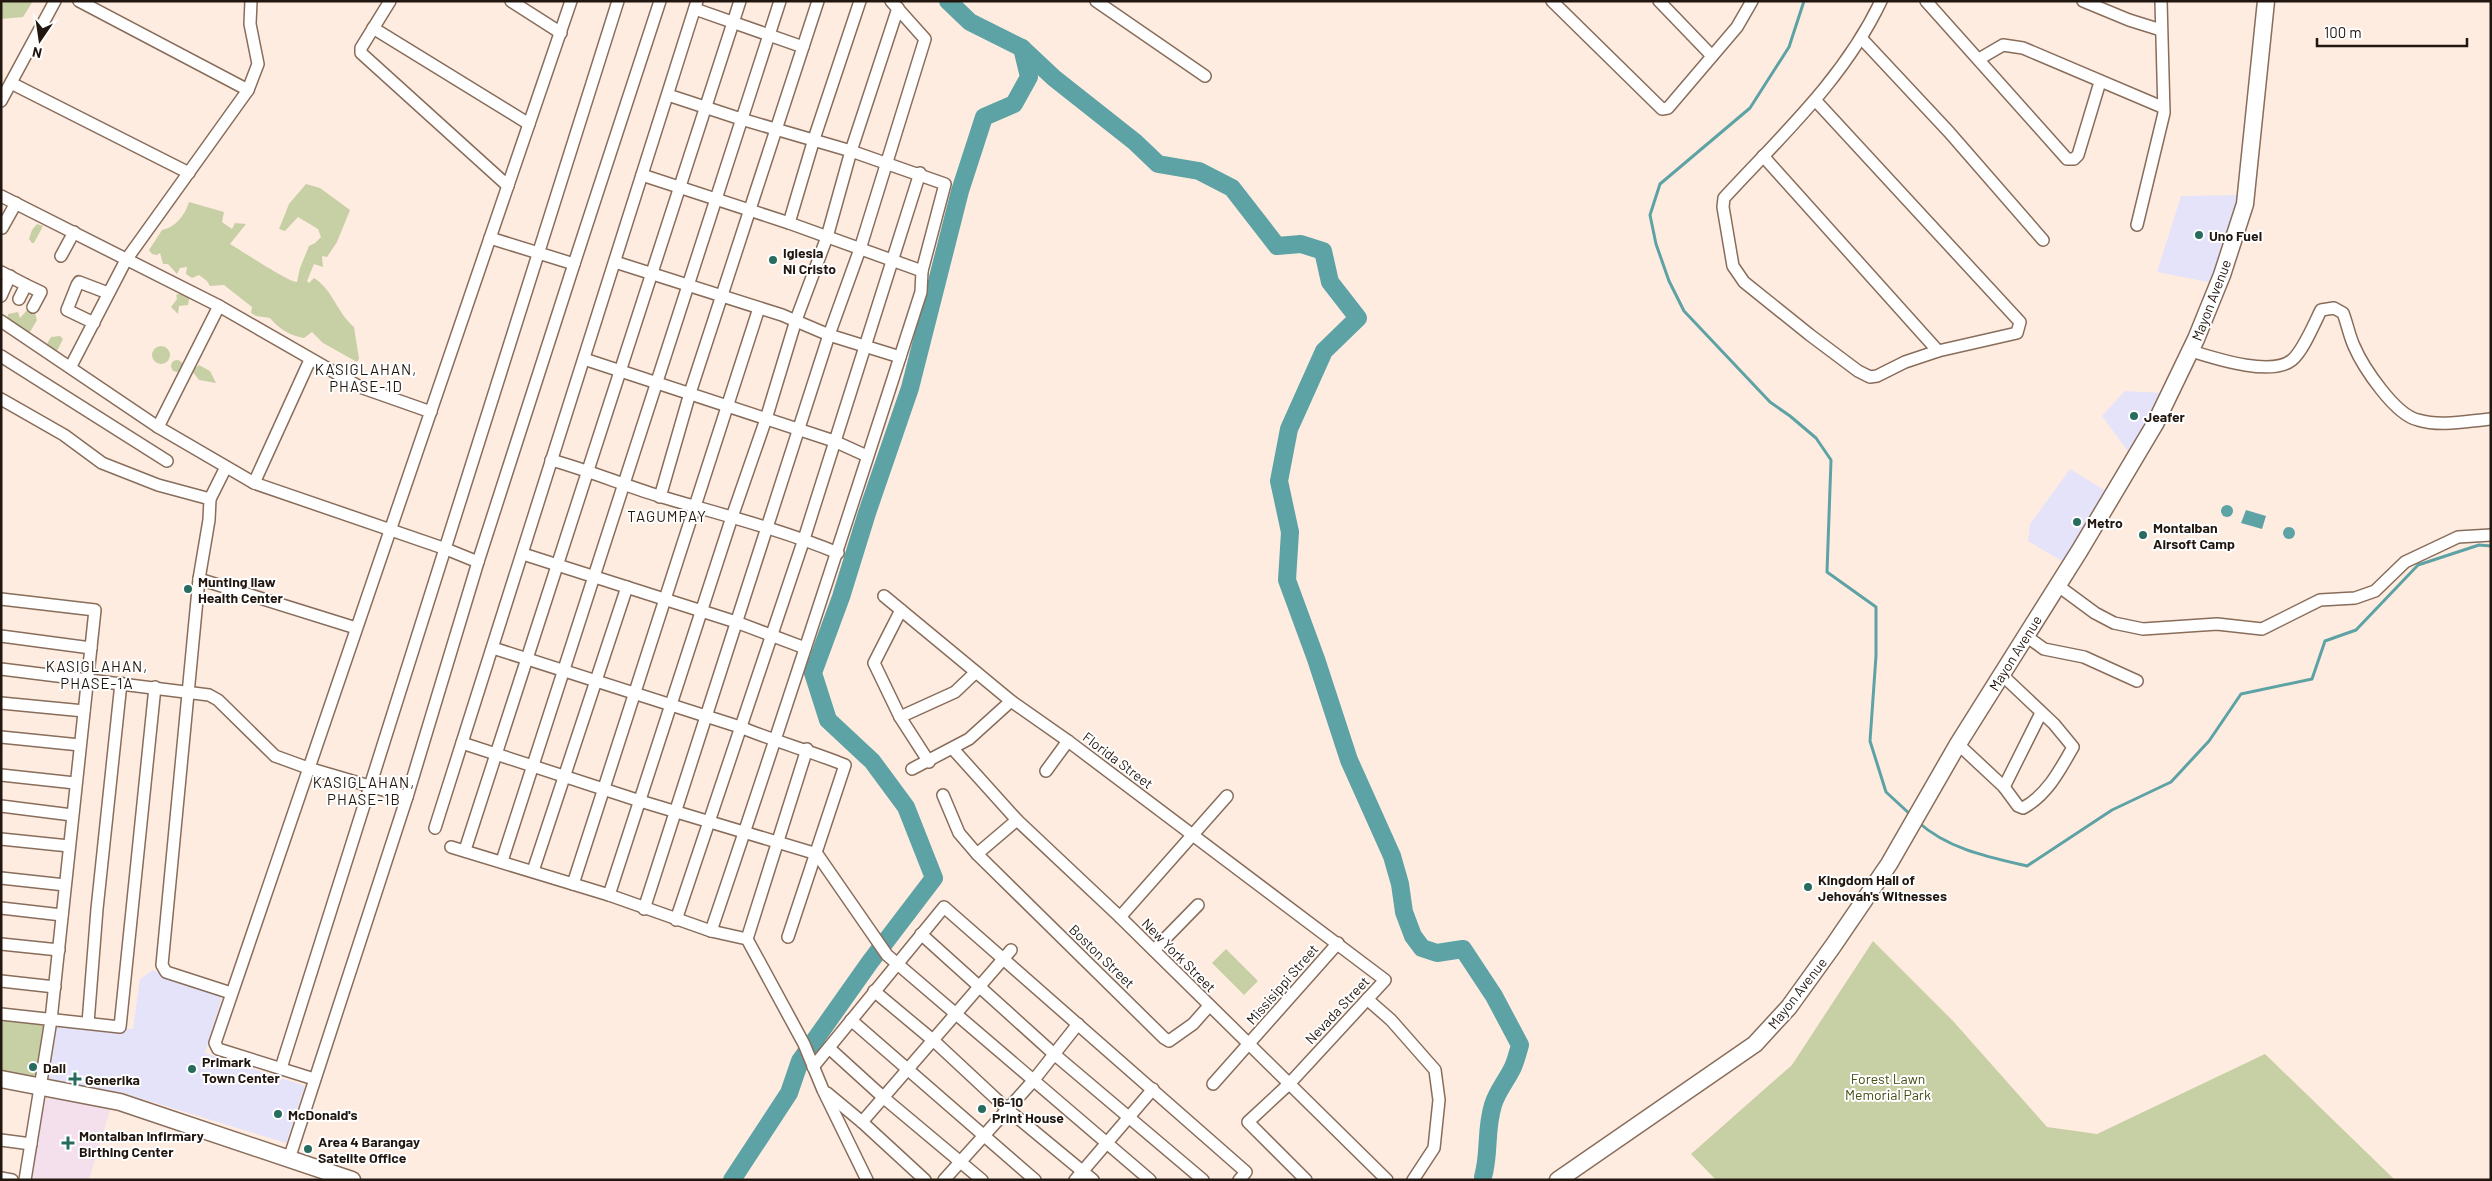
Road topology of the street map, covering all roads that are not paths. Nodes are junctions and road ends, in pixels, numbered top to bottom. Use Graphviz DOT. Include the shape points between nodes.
graph roads {
  1 [pos="55,1"];
  2 [pos="79,1"];
  3 [pos="251,1"];
  4 [pos="390,1"];
  5 [pos="512,1"];
  6 [pos="571,1"];
  7 [pos="618,1"];
  8 [pos="660,1"];
  9 [pos="740,1"];
  10 [pos="780,1"];
  11 [pos="818,1"];
  12 [pos="860,1"];
  13 [pos="1096,1"];
  14 [pos="1552,1"];
  15 [pos="1659,1"];
  16 [pos="1752,1"];
  17 [pos="1881,1"];
  18 [pos="1926,1"];
  19 [pos="2083,1"];
  20 [pos="2161,1"];
  21 [pos="2266,1"];
  22 [pos="894,4"];
  23 [pos="696,5"];
  24 [pos="734,22"];
  25 [pos="373,28"];
  26 [pos="2161,30"];
  27 [pos="561,32"];
  28 [pos="770,34"];
  29 [pos="1862,39"];
  30 [pos="804,47"];
  31 [pos="1712,56"];
  32 [pos="1979,60"];
  33 [pos="1204,76"];
  34 [pos="2100,82"];
  35 [pos="10,83"];
  36 [pos="248,90"];
  37 [pos="668,95"];
  38 [pos="1,101"];
  39 [pos="1816,101"];
  40 [pos="707,106"];
  41 [pos="2162,107"];
  42 [pos="742,119"];
  43 [pos="530,124"];
  44 [pos="777,130"];
  45 [pos="814,139"];
  46 [pos="851,151"];
  47 [pos="1763,156"];
  48 [pos="887,165"];
  49 [pos="188,173"];
  50 [pos="920,174"];
  51 [pos="642,175"];
  52 [pos="508,186"];
  53 [pos="679,188"];
  54 [pos="1,196"];
  55 [pos="716,200"];
  56 [pos="16,203"];
  57 [pos="751,210"];
  58 [pos="789,223"];
  59 [pos="2137,226"];
  60 [pos="2,228"];
  61 [pos="74,232"];
  62 [pos="827,237"];
  63 [pos="490,238"];
  64 [pos="2043,240"];
  65 [pos="860,249"];
  66 [pos="538,254"];
  67 [pos="61,256"];
  68 [pos="126,260"];
  69 [pos="893,260"];
  70 [pos="614,262"];
  71 [pos="574,264"];
  72 [pos="922,271"];
  73 [pos="6,274"];
  74 [pos="652,274"];
  75 [pos="26,285"];
  76 [pos="688,285"];
  77 [pos="108,293"];
  78 [pos="1,296"];
  79 [pos="722,298"];
  80 [pos="19,299"];
  81 [pos="219,306"];
  82 [pos="33,307"];
  83 [pos="759,308"];
  84 [pos="796,320"];
  85 [pos="1,321"];
  86 [pos="94,323"];
  87 [pos="829,335"];
  88 [pos="864,346"];
  89 [pos="1938,351"];
  90 [pos="2191,351"];
  91 [pos="1,356"];
  92 [pos="900,357"];
  93 [pos="310,360"];
  94 [pos="584,360"];
  95 [pos="71,366"];
  96 [pos="621,371"];
  97 [pos="656,383"];
  98 [pos="690,393"];
  99 [pos="1,399"];
  100 [pos="728,408"];
  101 [pos="431,412"];
  102 [pos="766,419"];
  103 [pos="2491,419"];
  104 [pos="158,427"];
  105 [pos="798,431"];
  106 [pos="834,441"];
  107 [pos="867,456"];
  108 [pos="551,460"];
  109 [pos="167,461"];
  110 [pos="226,467"];
  111 [pos="589,471"];
  112 [pos="254,483"];
  113 [pos="624,485"];
  114 [pos="660,496"];
  115 [pos="210,499"];
  116 [pos="696,507"];
  117 [pos="732,517"];
  118 [pos="767,528"];
  119 [pos="389,531"];
  120 [pos="2491,535"];
  121 [pos="804,539"];
  122 [pos="446,549"];
  123 [pos="838,553"];
  124 [pos="523,554"];
  125 [pos="478,562"];
  126 [pos="558,564"];
  127 [pos="594,575"];
  128 [pos="199,580"];
  129 [pos="2057,585"];
  130 [pos="627,587"];
  131 [pos="884,596"];
  132 [pos="1,599"];
  133 [pos="664,599"];
  134 [pos="901,610"];
  135 [pos="702,611"];
  136 [pos="736,622"];
  137 [pos="356,628"];
  138 [pos="771,634"];
  139 [pos="1,636"];
  140 [pos="2026,636"];
  141 [pos="91,648"];
  142 [pos="492,648"];
  143 [pos="805,648"];
  144 [pos="527,659"];
  145 [pos="1,669"];
  146 [pos="564,671"];
  147 [pos="976,672"];
  148 [pos="2001,674"];
  149 [pos="87,679"];
  150 [pos="596,681"];
  151 [pos="2136,681"];
  152 [pos="122,683"];
  153 [pos="155,687"];
  154 [pos="188,691"];
  155 [pos="634,693"];
  156 [pos="1011,701"];
  157 [pos="1,703"];
  158 [pos="671,705"];
  159 [pos="84,711"];
  160 [pos="2041,713"];
  161 [pos="707,717"];
  162 [pos="900,717"];
  163 [pos="740,727"];
  164 [pos="1,737"];
  165 [pos="1068,741"];
  166 [pos="775,742"];
  167 [pos="462,743"];
  168 [pos="1958,744"];
  169 [pos="80,745"];
  170 [pos="952,748"];
  171 [pos="807,749"];
  172 [pos="496,753"];
  173 [pos="929,762"];
  174 [pos="533,765"];
  175 [pos="308,768"];
  176 [pos="912,769"];
  177 [pos="1046,770"];
  178 [pos="1,775"];
  179 [pos="565,775"];
  180 [pos="75,783"];
  181 [pos="370,786"];
  182 [pos="2004,787"];
  183 [pos="604,789"];
  184 [pos="942,795"];
  185 [pos="1227,796"];
  186 [pos="408,797"];
  187 [pos="640,801"];
  188 [pos="1,806"];
  189 [pos="676,812"];
  190 [pos="72,815"];
  191 [pos="1017,820"];
  192 [pos="708,822"];
  193 [pos="435,828"];
  194 [pos="744,833"];
  195 [pos="1192,835"];
  196 [pos="1,840"];
  197 [pos="780,842"];
  198 [pos="69,846"];
  199 [pos="451,847"];
  200 [pos="465,850"];
  201 [pos="817,854"];
  202 [pos="977,854"];
  203 [pos="502,861"];
  204 [pos="533,871"];
  205 [pos="1,878"];
  206 [pos="573,884"];
  207 [pos="65,885"];
  208 [pos="609,895"];
  209 [pos="1198,905"];
  210 [pos="1,908"];
  211 [pos="644,909"];
  212 [pos="62,915"];
  213 [pos="1120,917"];
  214 [pos="676,920"];
  215 [pos="711,931"];
  216 [pos="921,934"];
  217 [pos="788,937"];
  218 [pos="747,939"];
  219 [pos="1338,943"];
  220 [pos="1,944"];
  221 [pos="59,950"];
  222 [pos="1011,950"];
  223 [pos="1154,950"];
  224 [pos="1002,959"];
  225 [pos="897,963"];
  226 [pos="1,981"];
  227 [pos="980,986"];
  228 [pos="55,987"];
  229 [pos="874,991"];
  230 [pos="231,993"];
  231 [pos="1368,999"];
  232 [pos="1208,1006"];
  233 [pos="1,1014"];
  234 [pos="955,1015"];
  235 [pos="51,1020"];
  236 [pos="851,1020"];
  237 [pos="88,1023"];
  238 [pos="1078,1024"];
  239 [pos="934,1041"];
  240 [pos="1249,1044"];
  241 [pos="829,1048"];
  242 [pos="1054,1054"];
  243 [pos="811,1062"];
  244 [pos="281,1068"];
  245 [pos="908,1070"];
  246 [pos="1,1079"];
  247 [pos="314,1079"];
  248 [pos="1033,1081"];
  249 [pos="1213,1084"];
  250 [pos="1290,1084"];
  251 [pos="41,1086"];
  252 [pos="1153,1089"];
  253 [pos="823,1090"];
  254 [pos="884,1098"];
  255 [pos="1007,1109"];
  256 [pos="1130,1116"];
  257 [pos="862,1122"];
  258 [pos="984,1137"];
  259 [pos="1,1140"];
  260 [pos="1107,1143"];
  261 [pos="32,1144"];
  262 [pos="289,1159"];
  263 [pos="960,1161"];
  264 [pos="1079,1175"];
  265 [pos="1,1178"];
  266 [pos="12,1180"];
  267 [pos="25,1180"];
  268 [pos="352,1180"];
  269 [pos="867,1180"];
  270 [pos="925,1180"];
  271 [pos="944,1180"];
  272 [pos="982,1180"];
  273 [pos="1035,1180"];
  274 [pos="1093,1180"];
  275 [pos="1150,1180"];
  276 [pos="1204,1180"];
  277 [pos="1239,1180"];
  278 [pos="1306,1180"];
  279 [pos="1387,1180"];
  280 [pos="1413,1180"];
  281 [pos="1558,1180"];
  1 -- 35 [label="street"];
  2 -- 36 [label="street"];
  3 -- 36 [label="street" via="250,24 258,64"];
  4 -- 25 [label="street"];
  5 -- 27 [label="street"];
  6 -- 27 [label="street"];
  7 -- 66 [label="street"];
  8 -- 71 [label="street"];
  9 -- 24 [label="street"];
  10 -- 28 [label="street"];
  11 -- 30 [label="street"];
  12 -- 45 [label="street"];
  13 -- 33 [label="street"];
  14 -- 31 [label="street" via="1659,108 1668,108"];
  15 -- 31 [label="street"];
  16 -- 31 [label="street" via="1737,27"];
  17 -- 29 [label="street"];
  18 -- 32 [label="street"];
  19 -- 26 [label="street"];
  20 -- 26 [label="street"];
  21 -- 90 [label="main road, Mayon Avenue" via="2243,212"];
  22 -- 46 [label="street"];
  22 -- 48 [label="street" via="925,39"];
  23 -- 24 [label="street"];
  23 -- 37 [label="street"];
  24 -- 28 [label="street"];
  24 -- 40 [label="street"];
  25 -- 43 [label="street"];
  25 -- 52 [label="street" via="361,53"];
  26 -- 41 [label="street"];
  27 -- 43 [label="street"];
  28 -- 30 [label="street"];
  28 -- 42 [label="street"];
  29 -- 39 [label="street"];
  29 -- 64 [label="street"];
  30 -- 44 [label="street"];
  32 -- 34 [label="street" via="1997,48 2011,45"];
  32 -- 34 [label="street" via="2068,160 2077,156"];
  34 -- 41 [label="street"];
  35 -- 38 [label="street"];
  35 -- 49 [label="street"];
  36 -- 49 [label="street"];
  37 -- 40 [label="street"];
  37 -- 51 [label="street"];
  39 -- 47 [label="street"];
  39 -- 89 [label="street" via="2020,322 2013,335"];
  40 -- 42 [label="street"];
  40 -- 53 [label="street"];
  41 -- 59 [label="street" via="2164,113"];
  42 -- 44 [label="street"];
  42 -- 55 [label="street"];
  43 -- 52 [label="street"];
  44 -- 45 [label="street"];
  44 -- 57 [label="street"];
  45 -- 46 [label="street"];
  45 -- 58 [label="street"];
  46 -- 48 [label="street"];
  46 -- 62 [label="street"];
  47 -- 89 [label="street"];
  47 -- 89 [label="street" via="1722,202 1733,266 1744,282 1844,361 1870,377"];
  48 -- 50 [label="street"];
  48 -- 65 [label="street"];
  49 -- 68 [label="street"];
  50 -- 69 [label="street"];
  50 -- 72 [label="street" via="945,184"];
  51 -- 53 [label="street"];
  51 -- 70 [label="street"];
  52 -- 63 [label="street"];
  53 -- 55 [label="street"];
  53 -- 74 [label="street"];
  54 -- 56 [label="street"];
  55 -- 57 [label="street"];
  55 -- 76 [label="street"];
  56 -- 60 [label="street"];
  56 -- 61 [label="street"];
  57 -- 58 [label="street"];
  57 -- 79 [label="street"];
  58 -- 62 [label="street"];
  61 -- 67 [label="street"];
  61 -- 68 [label="street"];
  62 -- 65 [label="street"];
  62 -- 84 [label="street"];
  63 -- 66 [label="street"];
  63 -- 101 [label="street"];
  65 -- 69 [label="street"];
  65 -- 87 [label="street"];
  66 -- 71 [label="street"];
  66 -- 122 [label="street"];
  68 -- 77 [label="street"];
  68 -- 81 [label="street"];
  69 -- 72 [label="street"];
  69 -- 88 [label="street"];
  70 -- 74 [label="street"];
  70 -- 94 [label="street"];
  71 -- 125 [label="street"];
  72 -- 92 [label="street" via="921,292"];
  73 -- 75 [label="street"];
  73 -- 78 [label="street"];
  74 -- 76 [label="street"];
  74 -- 96 [label="street"];
  75 -- 80 [label="street"];
  75 -- 82 [label="street" via="41,292"];
  76 -- 79 [label="street"];
  76 -- 97 [label="street"];
  77 -- 86 [label="street"];
  77 -- 86 [label="street" via="79,282 77,285 67,310"];
  79 -- 83 [label="street"];
  79 -- 98 [label="street"];
  81 -- 93 [label="street"];
  81 -- 104 [label="street"];
  83 -- 84 [label="street"];
  83 -- 100 [label="street"];
  84 -- 87 [label="street"];
  84 -- 102 [label="street"];
  85 -- 95 [label="street"];
  86 -- 95 [label="street"];
  87 -- 88 [label="street"];
  87 -- 105 [label="street"];
  88 -- 92 [label="street"];
  88 -- 106 [label="street"];
  90 -- 103 [label="street" via="2249,365 2283,365 2296,356 2321,310 2334,308 2343,313 2358,354 2403,414 2433,423"];
  90 -- 129 [label="main road, Mayon Avenue" via="2155,424"];
  91 -- 109 [label="street"];
  92 -- 107 [label="street"];
  93 -- 101 [label="street" via="360,387"];
  93 -- 112 [label="street"];
  94 -- 96 [label="street"];
  94 -- 108 [label="street"];
  95 -- 104 [label="street"];
  96 -- 97 [label="street"];
  96 -- 111 [label="street"];
  97 -- 98 [label="street"];
  97 -- 113 [label="street"];
  98 -- 100 [label="street"];
  98 -- 114 [label="street"];
  99 -- 115 [label="street" via="64,435 102,463 158,485"];
  100 -- 102 [label="street"];
  100 -- 116 [label="street"];
  101 -- 119 [label="street"];
  102 -- 105 [label="street"];
  102 -- 117 [label="street"];
  104 -- 110 [label="street"];
  105 -- 106 [label="street"];
  105 -- 118 [label="street"];
  106 -- 107 [label="street"];
  106 -- 121 [label="street"];
  107 -- 123 [label="street"];
  108 -- 111 [label="street"];
  108 -- 124 [label="street"];
  110 -- 112 [label="street"];
  110 -- 115 [label="street"];
  111 -- 113 [label="street"];
  111 -- 126 [label="street"];
  112 -- 119 [label="street"];
  113 -- 114 [label="street"];
  113 -- 127 [label="street"];
  114 -- 116 [label="street"];
  115 -- 128 [label="street"];
  116 -- 117 [label="street"];
  116 -- 133 [label="street"];
  117 -- 118 [label="street"];
  117 -- 135 [label="street"];
  118 -- 121 [label="street"];
  118 -- 136 [label="street"];
  119 -- 122 [label="street"];
  119 -- 137 [label="street"];
  120 -- 129 [label="street" via="2458,537 2406,562 2375,591 2355,598 2320,600 2262,629 2217,624 2143,629 2114,623"];
  121 -- 123 [label="street"];
  121 -- 138 [label="street"];
  122 -- 125 [label="street"];
  122 -- 181 [label="street"];
  123 -- 143 [label="street"];
  124 -- 126 [label="street"];
  124 -- 142 [label="street"];
  125 -- 186 [label="street"];
  126 -- 127 [label="street"];
  126 -- 144 [label="street"];
  127 -- 130 [label="street"];
  127 -- 146 [label="street"];
  128 -- 137 [label="street"];
  128 -- 154 [label="street"];
  129 -- 140 [label="main road, Mayon Avenue"];
  130 -- 133 [label="street"];
  130 -- 150 [label="street"];
  131 -- 134 [label="street, Florida Street"];
  132 -- 141 [label="street" via="95,610"];
  133 -- 135 [label="street"];
  133 -- 155 [label="street"];
  134 -- 147 [label="street, Florida Street"];
  134 -- 162 [label="street" via="874,663"];
  135 -- 136 [label="street"];
  135 -- 158 [label="street"];
  136 -- 138 [label="street"];
  136 -- 161 [label="street"];
  137 -- 175 [label="street"];
  138 -- 143 [label="street"];
  138 -- 163 [label="street"];
  139 -- 141 [label="street"];
  140 -- 148 [label="main road, Mayon Avenue"];
  140 -- 151 [label="street" via="2044,649 2078,655"];
  141 -- 149 [label="street"];
  142 -- 144 [label="street"];
  142 -- 167 [label="street"];
  143 -- 166 [label="street"];
  144 -- 146 [label="street"];
  144 -- 172 [label="street"];
  145 -- 149 [label="street"];
  146 -- 150 [label="street"];
  146 -- 174 [label="street"];
  147 -- 156 [label="street, Florida Street"];
  147 -- 162 [label="street" via="955,692"];
  148 -- 160 [label="street"];
  148 -- 168 [label="main road, Mayon Avenue"];
  149 -- 152 [label="street"];
  149 -- 159 [label="street"];
  150 -- 155 [label="street"];
  150 -- 179 [label="street"];
  152 -- 153 [label="street"];
  152 -- 237 [label="street" via="96,909"];
  153 -- 154 [label="street"];
  153 -- 237 [label="street" via="120,1027"];
  154 -- 175 [label="street" via="214,696 275,756"];
  154 -- 230 [label="street" via="162,965 166,972"];
  155 -- 158 [label="street"];
  155 -- 183 [label="street"];
  156 -- 165 [label="street, Florida Street"];
  156 -- 170 [label="street" via="982,729"];
  157 -- 159 [label="street"];
  158 -- 161 [label="street"];
  158 -- 187 [label="street"];
  159 -- 169 [label="street"];
  160 -- 182 [label="street"];
  160 -- 182 [label="street" via="2073,747 2052,782 2032,803 2023,808 2018,806"];
  161 -- 163 [label="street"];
  161 -- 189 [label="street"];
  162 -- 173 [label="street"];
  163 -- 166 [label="street"];
  163 -- 192 [label="street"];
  164 -- 169 [label="street"];
  165 -- 177 [label="street"];
  165 -- 195 [label="street, Florida Street"];
  166 -- 171 [label="street"];
  166 -- 194 [label="street"];
  167 -- 172 [label="street"];
  167 -- 193 [label="street"];
  168 -- 182 [label="street"];
  168 -- 281 [label="main road, Mayon Avenue" via="1889,864 1777,1022 1741,1054"];
  169 -- 180 [label="street"];
  170 -- 173 [label="street"];
  170 -- 191 [label="street, New York Street"];
  171 -- 197 [label="street"];
  171 -- 201 [label="street" via="845,765"];
  172 -- 174 [label="street"];
  172 -- 200 [label="street"];
  173 -- 176 [label="street"];
  174 -- 179 [label="street"];
  174 -- 203 [label="street"];
  175 -- 181 [label="street"];
  175 -- 230 [label="street"];
  178 -- 180 [label="street"];
  179 -- 183 [label="street"];
  179 -- 204 [label="street"];
  180 -- 190 [label="street"];
  181 -- 186 [label="street"];
  181 -- 244 [label="street"];
  183 -- 187 [label="street"];
  183 -- 206 [label="street"];
  184 -- 202 [label="street, Boston Street" via="959,833"];
  185 -- 195 [label="street"];
  186 -- 247 [label="street"];
  187 -- 189 [label="street"];
  187 -- 208 [label="street"];
  188 -- 190 [label="street"];
  189 -- 192 [label="street"];
  189 -- 211 [label="street"];
  190 -- 198 [label="street"];
  191 -- 202 [label="street"];
  191 -- 213 [label="street, New York Street"];
  192 -- 194 [label="street"];
  192 -- 214 [label="street"];
  194 -- 197 [label="street"];
  194 -- 215 [label="street"];
  195 -- 213 [label="street"];
  195 -- 219 [label="street, Florida Street"];
  196 -- 198 [label="street"];
  197 -- 201 [label="street"];
  197 -- 218 [label="street"];
  198 -- 207 [label="street"];
  199 -- 200 [label="street"];
  200 -- 203 [label="street"];
  201 -- 217 [label="street"];
  201 -- 225 [label="street" via="883,950"];
  202 -- 232 [label="street, Boston Street" via="1164,1038 1169,1040 1181,1034"];
  203 -- 204 [label="street"];
  204 -- 206 [label="street"];
  205 -- 207 [label="street"];
  206 -- 208 [label="street"];
  207 -- 212 [label="street"];
  208 -- 211 [label="street"];
  209 -- 223 [label="street"];
  210 -- 212 [label="street"];
  211 -- 214 [label="street"];
  212 -- 221 [label="street"];
  213 -- 223 [label="street, New York Street"];
  214 -- 215 [label="street"];
  215 -- 218 [label="street"];
  216 -- 224 [label="street" via="944,907"];
  216 -- 225 [label="street"];
  216 -- 227 [label="street"];
  218 -- 243 [label="street"];
  219 -- 231 [label="street, Nevada Street" via="1385,980"];
  219 -- 240 [label="street, Missisippi Street"];
  220 -- 221 [label="street"];
  221 -- 228 [label="street"];
  222 -- 224 [label="street"];
  223 -- 232 [label="street, New York Street"];
  224 -- 227 [label="street"];
  224 -- 238 [label="street"];
  225 -- 229 [label="street"];
  225 -- 234 [label="street"];
  226 -- 228 [label="street"];
  227 -- 234 [label="street"];
  227 -- 242 [label="street"];
  228 -- 235 [label="street"];
  229 -- 236 [label="street"];
  229 -- 239 [label="street"];
  230 -- 244 [label="street" via="215,1047"];
  231 -- 250 [label="street, Nevada Street"];
  231 -- 280 [label="street" via="1435,1070 1440,1100 1434,1148"];
  232 -- 240 [label="street, New York Street"];
  233 -- 235 [label="street"];
  234 -- 239 [label="street"];
  234 -- 248 [label="street"];
  235 -- 237 [label="street"];
  235 -- 251 [label="street"];
  236 -- 241 [label="street"];
  236 -- 245 [label="street"];
  238 -- 242 [label="street"];
  238 -- 252 [label="street"];
  239 -- 245 [label="street"];
  239 -- 255 [label="street"];
  240 -- 249 [label="street, Missisippi Street"];
  240 -- 250 [label="street, New York Street"];
  241 -- 243 [label="street"];
  241 -- 254 [label="street"];
  242 -- 248 [label="street"];
  242 -- 256 [label="street"];
  243 -- 253 [label="street"];
  244 -- 247 [label="street"];
  245 -- 254 [label="street"];
  245 -- 258 [label="street"];
  246 -- 251 [label="main road"];
  247 -- 262 [label="street"];
  248 -- 255 [label="street"];
  248 -- 260 [label="street"];
  250 -- 278 [label="street, Nevada Street" via="1248,1122"];
  250 -- 279 [label="street, New York Street"];
  251 -- 261 [label="street"];
  251 -- 262 [label="main road" via="120,1102"];
  252 -- 256 [label="street"];
  252 -- 277 [label="street" via="1246,1172"];
  253 -- 257 [label="street"];
  253 -- 269 [label="street"];
  254 -- 257 [label="street"];
  254 -- 263 [label="street"];
  255 -- 258 [label="street"];
  255 -- 264 [label="street"];
  256 -- 260 [label="street"];
  256 -- 276 [label="street"];
  257 -- 270 [label="street"];
  258 -- 263 [label="street"];
  258 -- 273 [label="street"];
  259 -- 261 [label="street"];
  260 -- 264 [label="street"];
  260 -- 275 [label="street"];
  261 -- 267 [label="street"];
  262 -- 268 [label="main road"];
  263 -- 271 [label="street"];
  263 -- 272 [label="street"];
  264 -- 274 [label="street"];
  265 -- 266 [label="street"];
}
